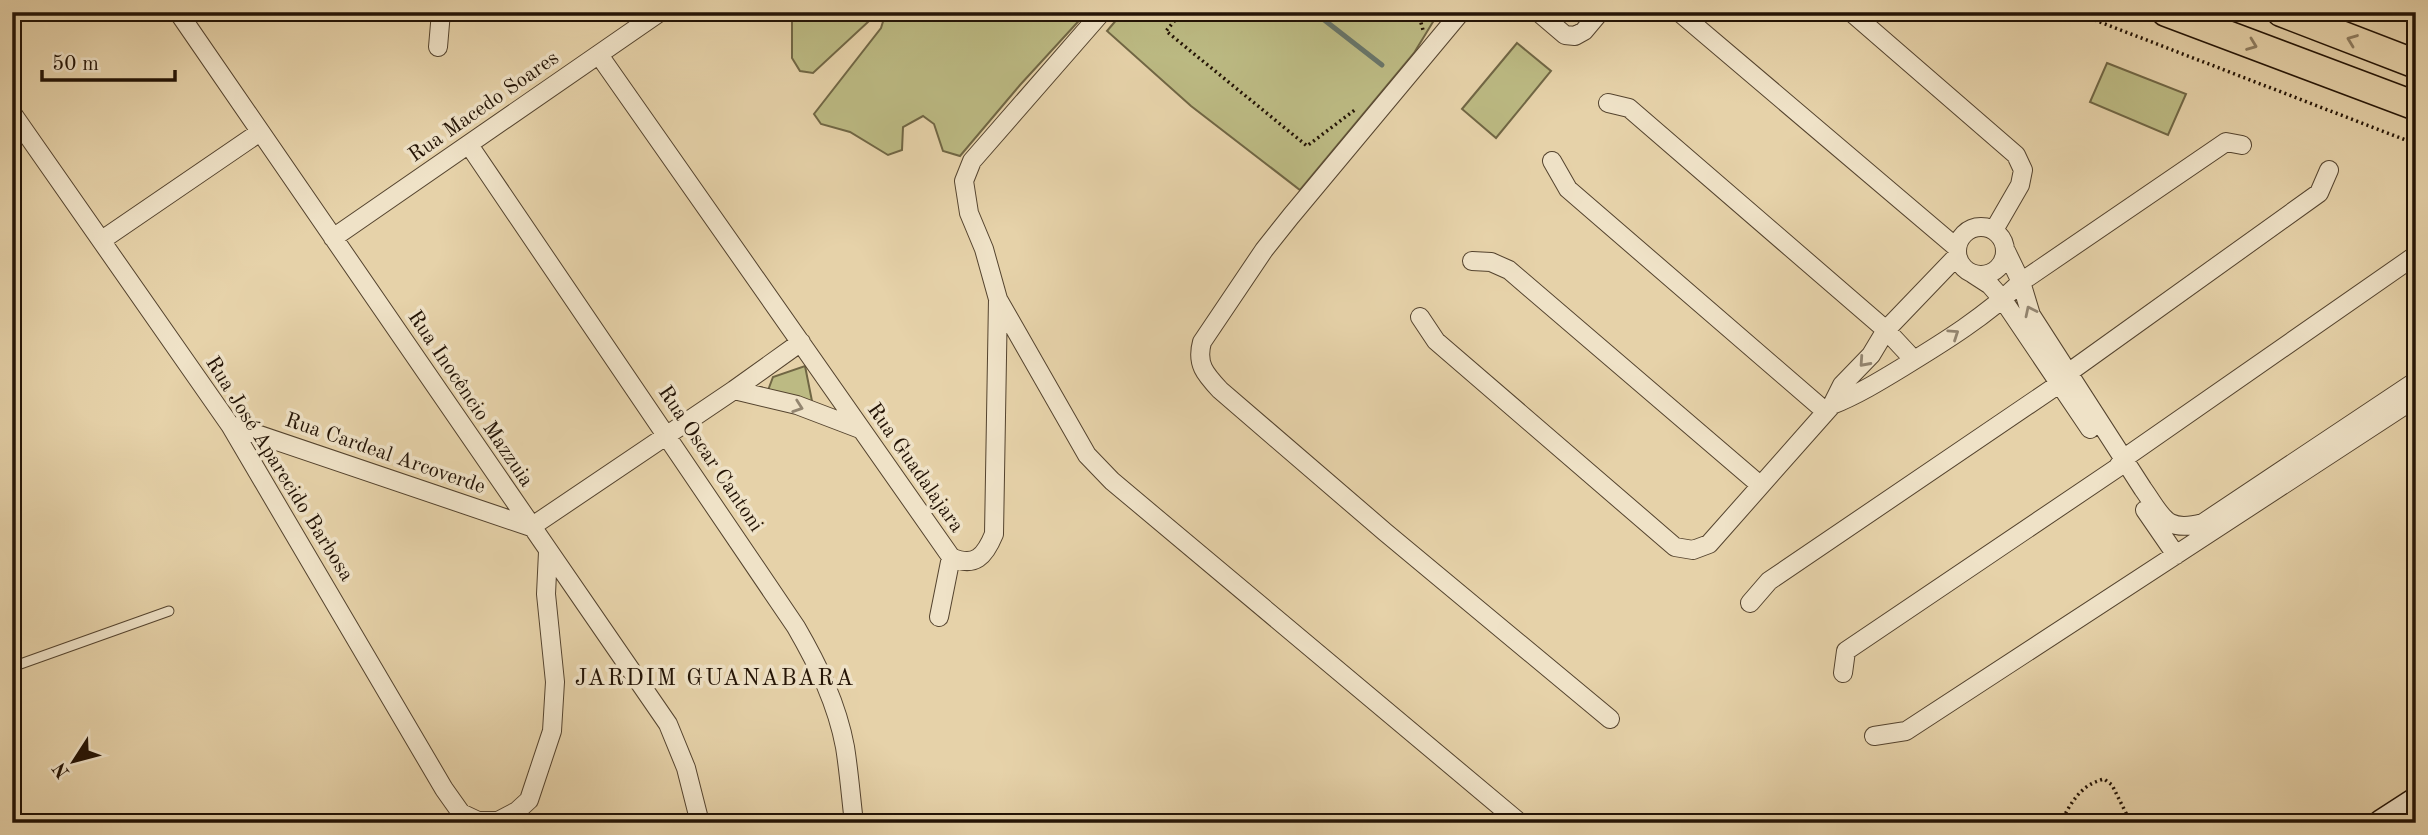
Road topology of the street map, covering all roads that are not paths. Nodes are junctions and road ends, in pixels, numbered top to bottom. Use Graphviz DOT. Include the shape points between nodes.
graph roads {
  1 [pos="178,12"];
  2 [pos="441,12"];
  3 [pos="660,12"];
  4 [pos="1102,12"];
  5 [pos="1461,12"];
  6 [pos="1538,12"];
  7 [pos="1600,12"];
  8 [pos="1679,12"];
  9 [pos="1851,12"];
  10 [pos="2166,12"];
  11 [pos="2281,12"];
  12 [pos="438,47"];
  13 [pos="599,55"];
  14 [pos="2416,64"];
  15 [pos="1608,103"];
  16 [pos="2416,106"];
  17 [pos="12,113"];
  18 [pos="260,132"];
  19 [pos="470,145"];
  20 [pos="2242,145"];
  21 [pos="1552,161"];
  22 [pos="2329,170"];
  23 [pos="1994,230"];
  24 [pos="333,237"];
  25 [pos="102,240"];
  26 [pos="2006,251"];
  27 [pos="1957,252"];
  28 [pos="2416,255"];
  29 [pos="1472,261"];
  30 [pos="1973,274"];
  31 [pos="2021,282"];
  32 [pos="998,299"];
  33 [pos="2003,300"];
  34 [pos="1420,317"];
  35 [pos="1886,330"];
  36 [pos="801,342"];
  37 [pos="1914,360"];
  38 [pos="2064,378"];
  39 [pos="2416,381"];
  40 [pos="734,390"];
  41 [pos="2416,398"];
  42 [pos="1828,408"];
  43 [pos="230,425"];
  44 [pos="860,429"];
  45 [pos="666,436"];
  46 [pos="2120,463"];
  47 [pos="1760,485"];
  48 [pos="531,527"];
  49 [pos="548,552"];
  50 [pos="2176,555"];
  51 [pos="951,557"];
  52 [pos="1750,603"];
  53 [pos="169,611"];
  54 [pos="939,617"];
  55 [pos="12,667"];
  56 [pos="1843,673"];
  57 [pos="1610,719"];
  58 [pos="1874,736"];
  59 [pos="2416,801"];
  60 [pos="700,823"];
  61 [pos="854,823"];
  62 [pos="1520,823"];
  63 [pos="2382,823"];
  1 -- 18 [label="street, Rua Inocêncio Mazzuia"];
  2 -- 12 [label="street"];
  3 -- 13 [label="street, Rua Macedo Soares"];
  4 -- 32 [label="street, Rua Guadalajara" via="972,161 964,181 969,213"];
  5 -- 57 [label="street" via="1264,250 1208,332 1198,355 1201,367 1220,390"];
  6 -- 7 [label="street" via="1565,35 1575,36"];
  8 -- 27 [label="street"];
  9 -- 23 [label="street" via="2016,155 2022,170 2020,185"];
  10 -- 16 [label="main road, one-way"];
  14 -- 11 [label="main road, one-way"];
  13 -- 19 [label="street, Rua Macedo Soares"];
  13 -- 36 [label="street, Rua Guadalajara"];
  15 -- 35 [label="street" via="1629,108"];
  17 -- 25 [label="street, Rua José Aparecido Barbosa"];
  18 -- 24 [label="street, Rua Inocêncio Mazzuia"];
  18 -- 25 [label="street"];
  19 -- 24 [label="street, Rua Macedo Soares"];
  19 -- 45 [label="street, Rua Oscar Cantoni"];
  20 -- 31 [label="street" via="2227,142"];
  21 -- 42 [label="street" via="1569,189"];
  22 -- 38 [label="street" via="2319,193"];
  23 -- 26 [label="street"];
  23 -- 27 [label="street" via="1971,229 1959,240"];
  24 -- 48 [label="street, Rua Inocêncio Mazzuia"];
  25 -- 43 [label="street, Rua José Aparecido Barbosa"];
  26 -- 30 [label="street" via="1996,271"];
  26 -- 31 [label="street"];
  27 -- 30 [label="street" via="1966,271"];
  27 -- 35 [label="street"];
  28 -- 46 [label="street"];
  29 -- 47 [label="street" via="1491,262 1509,270"];
  30 -- 33 [label="street"];
  31 -- 33 [label="street"];
  38 -- 31 [label="street, one-way" via="2031,315"];
  32 -- 51 [label="street, Rua Guadalajara" via="994,534 978,559 963,563"];
  32 -- 62 [label="street" via="1087,455 1112,481"];
  37 -- 33 [label="street, one-way"];
  33 -- 38 [label="street"];
  34 -- 47 [label="street" via="1436,341 1675,547 1693,550 1709,544"];
  35 -- 37 [label="street"];
  35 -- 42 [label="street, one-way"];
  36 -- 40 [label="street"];
  36 -- 44 [label="street, Rua Guadalajara"];
  37 -- 42 [label="street"];
  38 -- 46 [label="street"];
  38 -- 52 [label="street" via="1769,581"];
  39 -- 46 [label="street" via="2203,523 2189,527 2174,526 2162,516"];
  40 -- 44 [label="street, one-way" via="797,405"];
  40 -- 45 [label="street"];
  41 -- 50 [label="street"];
  42 -- 47 [label="street"];
  43 -- 48 [label="street, Rua Cardeal Arcoverde"];
  43 -- 49 [label="street, Rua José Aparecido Barbosa" via="443,789 461,813 478,821 498,821 529,800 552,731 555,682 546,594"];
  44 -- 51 [label="street, Rua Guadalajara"];
  45 -- 48 [label="street"];
  45 -- 61 [label="street, Rua Oscar Cantoni" via="815,660 845,747"];
  46 -- 50 [label="street"];
  46 -- 56 [label="street" via="1846,651"];
  48 -- 49 [label="street, Rua Inocêncio Mazzuia"];
  49 -- 60 [label="street, Rua Inocêncio Mazzuia" via="668,724 686,768"];
  50 -- 58 [label="street" via="1906,731"];
  51 -- 54 [label="street"];
  53 -- 55 [label="lane"];
  59 -- 63 [label="main road"];
}
